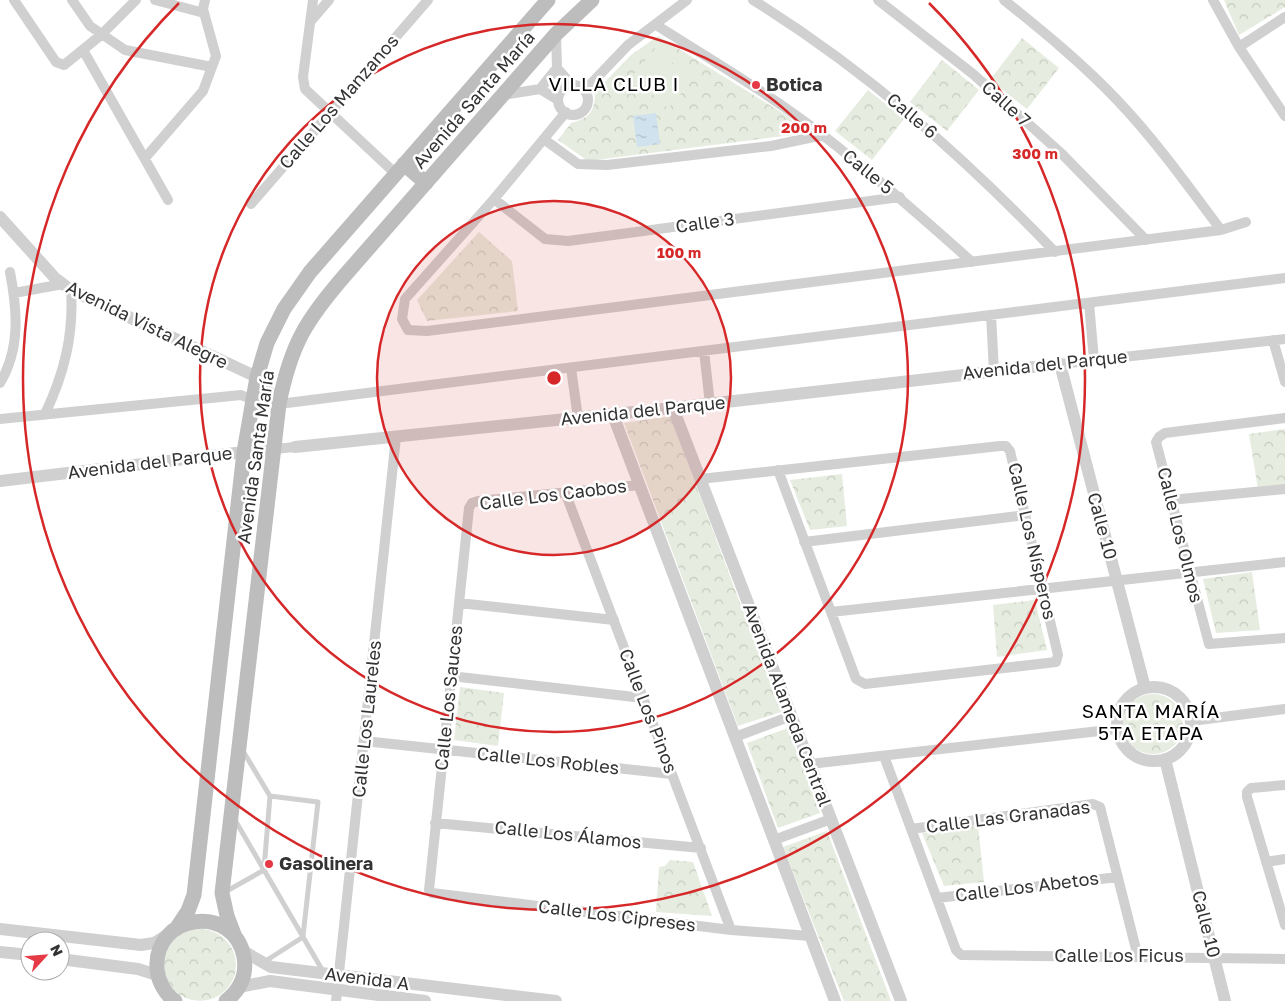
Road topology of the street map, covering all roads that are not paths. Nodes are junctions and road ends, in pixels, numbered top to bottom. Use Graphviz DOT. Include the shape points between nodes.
graph roads {
  1 [pos="14,0"];
  2 [pos="72,0"];
  3 [pos="136,0"];
  4 [pos="155,0"];
  5 [pos="205,0"];
  6 [pos="313,0"];
  7 [pos="329,0"];
  8 [pos="428,0"];
  9 [pos="548,0"];
  10 [pos="592,0"];
  11 [pos="687,0"];
  12 [pos="753,0"];
  13 [pos="878,0"];
  14 [pos="1004,0"];
  15 [pos="1212,0"];
  16 [pos="204,13"];
  17 [pos="1285,17"];
  18 [pos="310,22"];
  19 [pos="656,24"];
  20 [pos="556,34"];
  21 [pos="101,35"];
  22 [pos="1239,47"];
  23 [pos="83,50"];
  24 [pos="212,67"];
  25 [pos="557,68"];
  26 [pos="572,85"];
  27 [pos="540,89"];
  28 [pos="584,90"];
  29 [pos="503,95"];
  30 [pos="558,100"];
  31 [pos="330,112"];
  32 [pos="566,112"];
  33 [pos="1285,116"];
  34 [pos="823,135"];
  35 [pos="545,140"];
  36 [pos="144,158"];
  37 [pos="400,169"];
  38 [pos="426,183"];
  39 [pos="900,197"];
  40 [pos="494,199"];
  41 [pos="168,200"];
  42 [pos="251,204"];
  43 [pos="0,217"];
  44 [pos="1246,222"];
  45 [pos="1221,230"];
  46 [pos="1146,240"];
  47 [pos="1055,252"];
  48 [pos="972,262"];
  49 [pos="10,272"];
  50 [pos="1285,278"];
  51 [pos="67,287"];
  52 [pos="14,293"];
  53 [pos="1089,302"];
  54 [pos="991,315"];
  55 [pos="1285,339"];
  56 [pos="1273,340"];
  57 [pos="704,351"];
  58 [pos="1094,360"];
  59 [pos="1060,364"];
  60 [pos="572,368"];
  61 [pos="994,371"];
  62 [pos="257,377"];
  63 [pos="1285,382"];
  64 [pos="0,383"];
  65 [pos="253,400"];
  66 [pos="278,404"];
  67 [pos="710,404"];
  68 [pos="673,408"];
  69 [pos="45,414"];
  70 [pos="613,415"];
  71 [pos="578,418"];
  72 [pos="1285,418"];
  73 [pos="0,419"];
  74 [pos="396,437"];
  75 [pos="295,447"];
  76 [pos="273,450"];
  77 [pos="244,452"];
  78 [pos="778,470"];
  79 [pos="700,479"];
  80 [pos="0,481"];
  81 [pos="640,485"];
  82 [pos="1285,488"];
  83 [pos="565,492"];
  84 [pos="1170,500"];
  85 [pos="469,508"];
  86 [pos="1026,515"];
  87 [pos="804,542"];
  88 [pos="1285,562"];
  89 [pos="1189,572"];
  90 [pos="1116,580"];
  91 [pos="1043,588"];
  92 [pos="459,603"];
  93 [pos="831,612"];
  94 [pos="614,620"];
  95 [pos="1285,638"];
  96 [pos="451,676"];
  97 [pos="1145,688"];
  98 [pos="643,698"];
  99 [pos="1285,709"];
  100 [pos="792,716"];
  101 [pos="1191,720"];
  102 [pos="1117,729"];
  103 [pos="735,737"];
  104 [pos="364,741"];
  105 [pos="239,745"];
  106 [pos="443,750"];
  107 [pos="884,756"];
  108 [pos="1165,760"];
  109 [pos="810,764"];
  110 [pos="672,774"];
  111 [pos="1285,785"];
  112 [pos="270,796"];
  113 [pos="231,813"];
  114 [pos="831,819"];
  115 [pos="435,822"];
  116 [pos="911,829"];
  117 [pos="774,840"];
  118 [pos="700,848"];
  119 [pos="1285,859"];
  120 [pos="1266,862"];
  121 [pos="264,870"];
  122 [pos="1118,876"];
  123 [pos="428,888"];
  124 [pos="222,894"];
  125 [pos="937,898"];
  126 [pos="1285,925"];
  127 [pos="0,929"];
  128 [pos="731,930"];
  129 [pos="172,931"];
  130 [pos="810,936"];
  131 [pos="235,937"];
  132 [pos="303,937"];
  133 [pos="243,951"];
  134 [pos="0,952"];
  135 [pos="20,954"];
  136 [pos="1138,956"];
  137 [pos="1213,956"];
  138 [pos="1285,959"];
  139 [pos="70,960"];
  140 [pos="262,964"];
  141 [pos="157,974"];
  142 [pos="325,974"];
  143 [pos="340,976"];
  144 [pos="239,987"];
  145 [pos="337,996"];
  146 [pos="173,1000"];
  147 [pos="226,1001"];
  148 [pos="425,1001"];
  149 [pos="556,1001"];
  150 [pos="835,1001"];
  151 [pos="900,1001"];
  152 [pos="1225,1001"];
  1 -- 23 [label="street" via="56,62 64,65"];
  2 -- 21 [label="street" via="90,26"];
  3 -- 21 [label="street"];
  4 -- 16 [label="street"];
  5 -- 16 [label="street"];
  6 -- 18 [label="street"];
  7 -- 18 [label="street"];
  8 -- 31 [label="street, Calle Los Manzanos"];
  9 -- 37 [label="main road, Avenida Santa María"];
  10 -- 20 [label="main road, Avenida Santa María"];
  11 -- 19 [label="street"];
  12 -- 47 [label="street, Calle 6" via="862,74 930,130"];
  13 -- 46 [label="street, Calle 7" via="995,94 1062,154"];
  14 -- 45 [label="street" via="1059,45 1118,102 1172,164"];
  15 -- 22 [label="street"];
  16 -- 24 [label="street" via="216,56"];
  17 -- 22 [label="street"];
  18 -- 31 [label="street" via="303,77 305,89"];
  19 -- 28 [label="street" via="628,45"];
  19 -- 34 [label="street, Calle 5"];
  20 -- 25 [label="street"];
  20 -- 29 [label="main road, Avenida Santa María"];
  21 -- 23 [label="street"];
  21 -- 24 [label="street" via="124,50"];
  22 -- 33 [label="street"];
  23 -- 36 [label="street"];
  24 -- 36 [label="street" via="203,91"];
  25 -- 26 [label="street"];
  25 -- 27 [label="street"];
  26 -- 28 [label="street"];
  26 -- 30 [label="street" via="561,92"];
  27 -- 29 [label="street"];
  27 -- 30 [label="street"];
  28 -- 32 [label="street" via="588,99 586,108 579,114"];
  29 -- 38 [label="main road, Avenida Santa María"];
  30 -- 32 [label="street"];
  31 -- 37 [label="street"];
  31 -- 42 [label="street, Calle Los Manzanos"];
  32 -- 35 [label="street"];
  34 -- 35 [label="street" via="771,146 607,165 578,164"];
  34 -- 39 [label="street, Calle 5"];
  35 -- 40 [label="street"];
  36 -- 41 [label="street"];
  37 -- 38 [label="main road"];
  37 -- 62 [label="main road, Avenida Santa María" via="310,272 284,309"];
  38 -- 66 [label="main road, Avenida Santa María" via="315,311 298,338"];
  39 -- 40 [label="street, Calle 3" via="568,241 545,239"];
  39 -- 48 [label="street, Calle 5"];
  40 -- 48 [label="street" via="405,299 402,318 408,330 427,331"];
  43 -- 51 [label="street, Avenida Vista Alegre" via="27,250"];
  44 -- 45 [label="street"];
  45 -- 46 [label="street"];
  46 -- 47 [label="street"];
  47 -- 48 [label="street"];
  49 -- 52 [label="street"];
  50 -- 53 [label="street"];
  51 -- 52 [label="street"];
  51 -- 62 [label="street, Avenida Vista Alegre"];
  51 -- 69 [label="street" via="73,319 69,348 55,394"];
  52 -- 64 [label="street" via="16,338"];
  53 -- 54 [label="street"];
  53 -- 58 [label="street"];
  54 -- 57 [label="street"];
  54 -- 61 [label="street"];
  55 -- 56 [label="street, Avenida del Parque"];
  56 -- 58 [label="street, Avenida del Parque"];
  56 -- 63 [label="street"];
  57 -- 60 [label="street"];
  57 -- 67 [label="street"];
  58 -- 59 [label="street, Avenida del Parque"];
  59 -- 61 [label="street, Avenida del Parque"];
  59 -- 90 [label="street, Calle 10"];
  60 -- 66 [label="street"];
  60 -- 71 [label="street"];
  61 -- 67 [label="street, Avenida del Parque"];
  62 -- 65 [label="main road, Avenida Santa María"];
  62 -- 66 [label="street, Avenida Vista Alegre"];
  65 -- 69 [label="street" via="241,396"];
  65 -- 77 [label="main road, Avenida Santa María"];
  66 -- 76 [label="main road, Avenida Santa María"];
  67 -- 68 [label="street, Avenida del Parque"];
  68 -- 70 [label="street, Avenida del Parque"];
  68 -- 79 [label="street, Avenida Alameda Central"];
  69 -- 73 [label="street"];
  70 -- 71 [label="street, Avenida del Parque"];
  70 -- 81 [label="street"];
  71 -- 74 [label="street, Avenida del Parque"];
  72 -- 84 [label="street, Calle Los Olmos" via="1165,432 1156,442"];
  74 -- 75 [label="street, Avenida del Parque"];
  74 -- 104 [label="street, Calle Los Laureles"];
  75 -- 76 [label="street, Avenida del Parque"];
  76 -- 77 [label="street, Avenida del Parque"];
  76 -- 105 [label="main road, Avenida Santa María"];
  77 -- 80 [label="street, Avenida del Parque"];
  77 -- 129 [label="main road, Avenida Santa María" via="194,895"];
  78 -- 79 [label="street, Calle Los Nísperos"];
  78 -- 86 [label="street, Calle Los Nísperos" via="1006,446"];
  78 -- 87 [label="street"];
  79 -- 100 [label="street, Avenida Alameda Central"];
  81 -- 83 [label="street, Calle Los Caobos"];
  81 -- 103 [label="street"];
  82 -- 84 [label="street"];
  83 -- 85 [label="street, Calle Los Caobos" via="478,501"];
  83 -- 94 [label="street, Calle Los Pinos"];
  84 -- 89 [label="street, Calle Los Olmos"];
  85 -- 92 [label="street, Calle Los Sauces"];
  86 -- 87 [label="street"];
  86 -- 91 [label="street, Calle Los Nísperos"];
  87 -- 93 [label="street"];
  88 -- 89 [label="street"];
  89 -- 90 [label="street"];
  89 -- 95 [label="street, Calle Los Olmos" via="1208,642 1212,645"];
  90 -- 91 [label="street"];
  90 -- 97 [label="street, Calle 10"];
  91 -- 93 [label="street"];
  91 -- 93 [label="street, Calle Los Nísperos" via="1058,655 1056,662 864,684 856,679"];
  92 -- 94 [label="street"];
  92 -- 96 [label="street, Calle Los Sauces"];
  94 -- 98 [label="street, Calle Los Pinos"];
  96 -- 98 [label="street"];
  96 -- 106 [label="street, Calle Los Sauces"];
  97 -- 101 [label="street" via="1170,690 1187,708"];
  97 -- 102 [label="street" via="1126,699 1117,718"];
  98 -- 110 [label="street, Calle Los Pinos"];
  99 -- 101 [label="street"];
  100 -- 103 [label="street"];
  100 -- 109 [label="street, Avenida Alameda Central"];
  101 -- 108 [label="street" via="1185,744"];
  102 -- 107 [label="street"];
  102 -- 108 [label="street" via="1129,752 1152,761"];
  103 -- 117 [label="street"];
  104 -- 106 [label="street, Calle Los Robles"];
  104 -- 143 [label="street, Calle Los Laureles"];
  105 -- 112 [label="lane"];
  105 -- 113 [label="main road, Avenida Santa María"];
  106 -- 110 [label="street, Calle Los Robles"];
  106 -- 115 [label="street, Calle Los Sauces"];
  107 -- 109 [label="street"];
  107 -- 116 [label="street"];
  108 -- 137 [label="street, Calle 10"];
  109 -- 114 [label="street, Avenida Alameda Central"];
  110 -- 118 [label="street, Calle Los Pinos"];
  111 -- 120 [label="street" via="1250,788 1247,792"];
  112 -- 121 [label="lane"];
  112 -- 132 [label="lane" via="318,802"];
  113 -- 121 [label="lane"];
  113 -- 124 [label="main road, Avenida Santa María"];
  114 -- 117 [label="street"];
  114 -- 151 [label="street, Avenida Alameda Central"];
  115 -- 118 [label="street, Calle Los Álamos"];
  115 -- 123 [label="street, Calle Los Sauces"];
  116 -- 122 [label="street, Calle Las Granadas" via="1096,804 1100,807"];
  116 -- 125 [label="street"];
  117 -- 130 [label="street"];
  118 -- 128 [label="street, Calle Los Pinos"];
  119 -- 120 [label="street"];
  120 -- 126 [label="street"];
  121 -- 124 [label="lane"];
  121 -- 132 [label="lane"];
  122 -- 125 [label="street, Calle Los Abetos"];
  122 -- 136 [label="street, Calle Las Granadas"];
  123 -- 128 [label="street, Calle Los Cipreses" via="432,893"];
  124 -- 131 [label="main road, Avenida Santa María"];
  125 -- 136 [label="street, Calle Los Ficus" via="956,950 961,955"];
  127 -- 129 [label="street" via="141,944 154,944"];
  128 -- 130 [label="street, Calle Los Cipreses"];
  129 -- 131 [label="main road" via="202,920 215,923"];
  129 -- 141 [label="main road, Avenida Santa María" via="158,954"];
  130 -- 150 [label="street"];
  131 -- 133 [label="main road, Avenida Santa María"];
  132 -- 140 [label="lane"];
  132 -- 142 [label="lane"];
  133 -- 140 [label="street, Avenida A"];
  133 -- 144 [label="main road" via="245,964"];
  134 -- 135 [label="street"];
  136 -- 137 [label="street, Calle Los Ficus"];
  137 -- 138 [label="street, Calle Los Ficus"];
  137 -- 152 [label="street, Calle 10"];
  139 -- 141 [label="street"];
  140 -- 142 [label="street, Avenida A" via="271,968"];
  141 -- 146 [label="main road" via="162,987"];
  142 -- 143 [label="street, Avenida A"];
  143 -- 145 [label="street, Calle Los Laureles"];
  143 -- 149 [label="street, Avenida A"];
  144 -- 145 [label="street, Avenida A" via="270,981"];
  144 -- 147 [label="main road"];
  145 -- 148 [label="street, Avenida A"];
}
